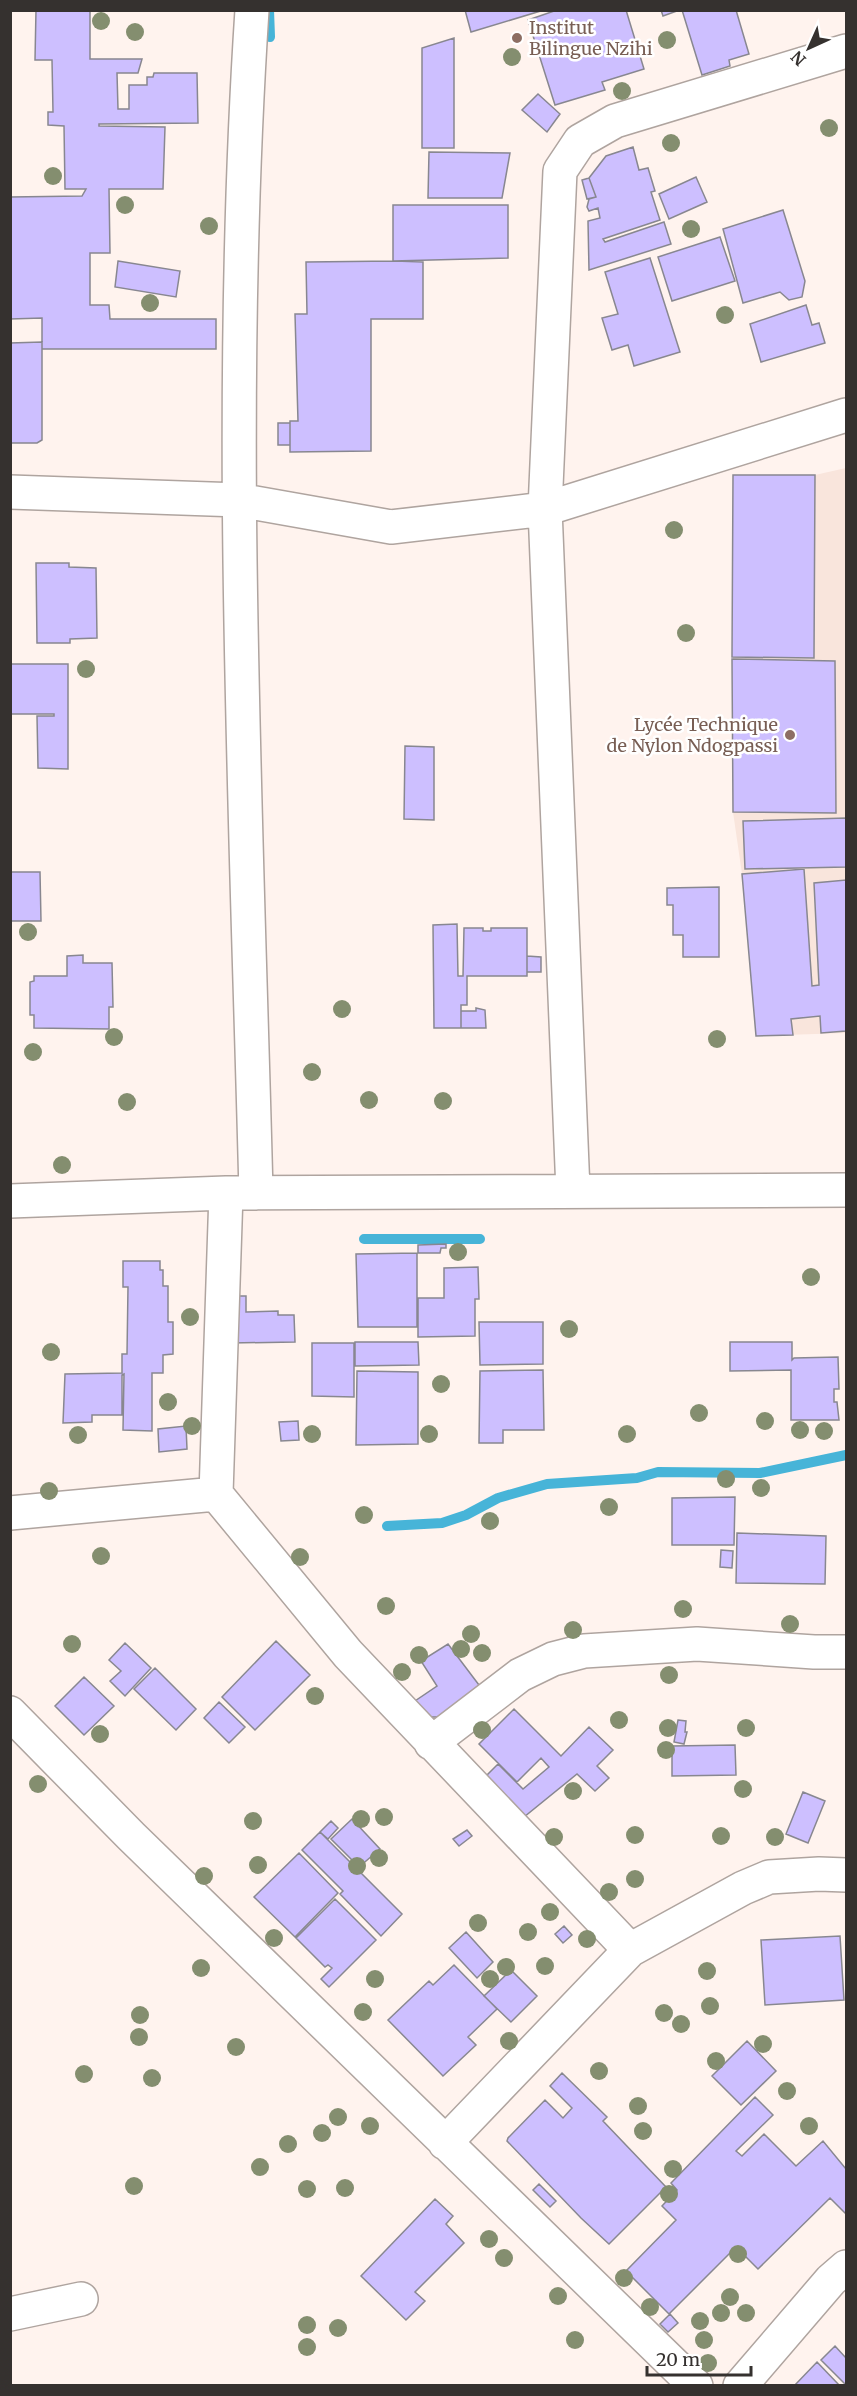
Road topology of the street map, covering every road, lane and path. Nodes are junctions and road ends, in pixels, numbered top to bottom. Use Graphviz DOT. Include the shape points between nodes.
graph roads {
  1 [pos="252,10"];
  2 [pos="846,51"];
  3 [pos="846,415"];
  4 [pos="10,492"];
  5 [pos="239,500"];
  6 [pos="545,510"];
  7 [pos="846,1190"];
  8 [pos="573,1191"];
  9 [pos="241,1193"];
  10 [pos="10,1202"];
  11 [pos="216,1494"];
  12 [pos="10,1513"];
  13 [pos="846,1652"];
  14 [pos="10,1713"];
  15 [pos="431,1743"];
  16 [pos="846,1875"];
  17 [pos="630,1950"];
  18 [pos="445,2144"];
  19 [pos="846,2266"];
  20 [pos="81,2299"];
  21 [pos="10,2314"];
  22 [pos="696,2385"];
  23 [pos="740,2385"];
  1 -- 5 [label="street" via="245,124"];
  2 -- 6 [label="street" via="615,121 580,141 560,171"];
  3 -- 6 [label="street"];
  4 -- 5 [label="street"];
  5 -- 6 [label="street" via="391,527"];
  5 -- 9 [label="street"];
  6 -- 8 [label="street"];
  7 -- 8 [label="street"];
  8 -- 9 [label="street"];
  9 -- 10 [label="street"];
  9 -- 11 [label="street"];
  11 -- 12 [label="street"];
  11 -- 15 [label="street" via="348,1654"];
  13 -- 15 [label="street" via="698,1644 584,1651 554,1659 520,1675"];
  14 -- 18 [label="street"];
  15 -- 17 [label="street"];
  16 -- 17 [label="street" via="769,1877"];
  17 -- 18 [label="street"];
  18 -- 22 [label="street"];
  19 -- 23 [label="street"];
  20 -- 21 [label="street"];
}
